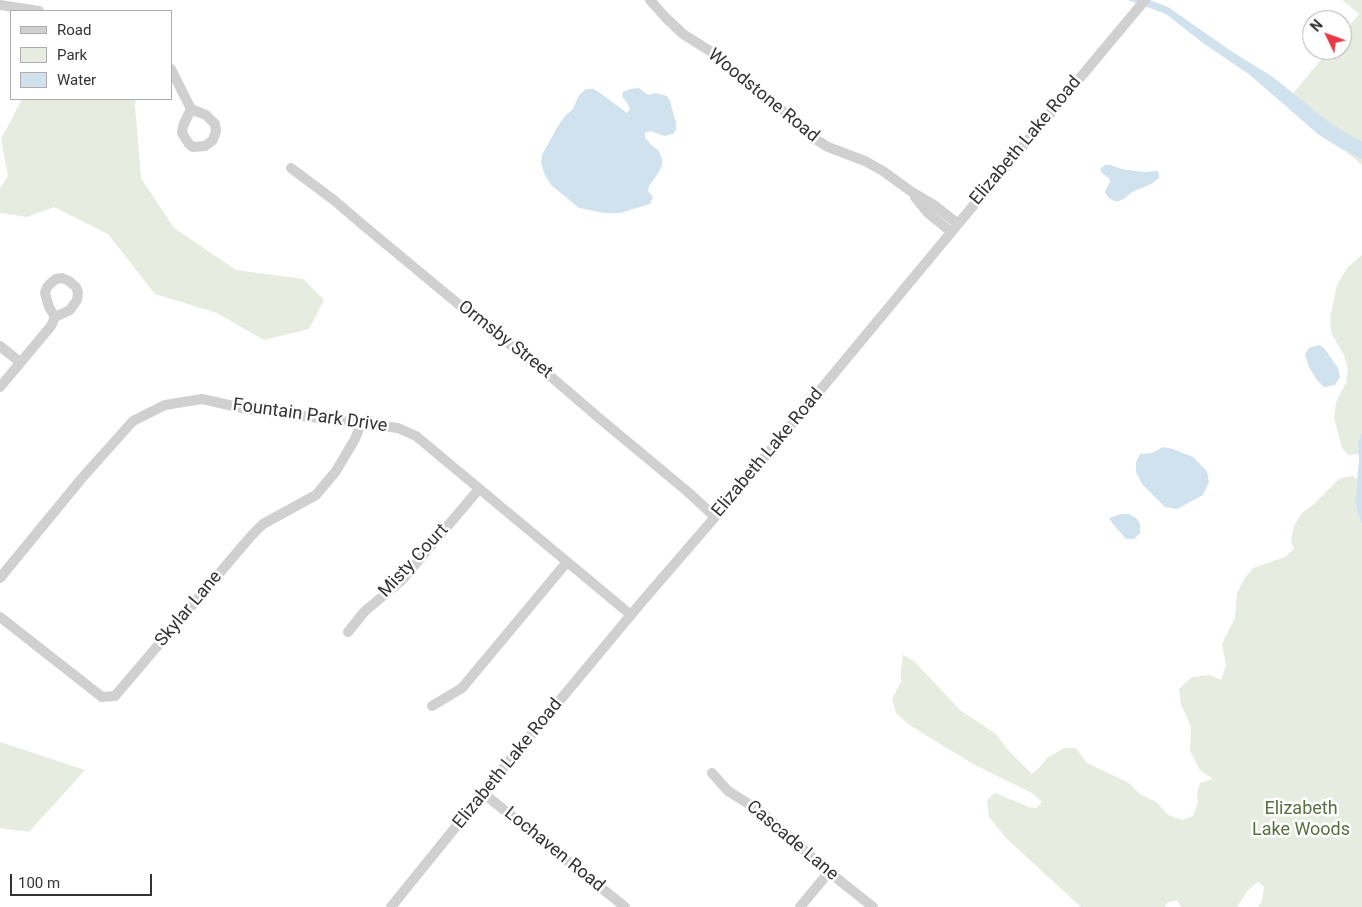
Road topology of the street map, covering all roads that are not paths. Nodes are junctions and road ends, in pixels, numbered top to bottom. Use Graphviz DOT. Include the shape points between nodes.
graph roads {
  1 [pos="650,0"];
  2 [pos="1145,0"];
  3 [pos="0,6"];
  4 [pos="31,10"];
  5 [pos="172,71"];
  6 [pos="191,109"];
  7 [pos="291,168"];
  8 [pos="954,228"];
  9 [pos="55,317"];
  10 [pos="0,346"];
  11 [pos="20,362"];
  12 [pos="0,387"];
  13 [pos="361,424"];
  14 [pos="479,489"];
  15 [pos="715,517"];
  16 [pos="567,562"];
  17 [pos="0,578"];
  18 [pos="631,615"];
  19 [pos="0,617"];
  20 [pos="348,632"];
  21 [pos="432,706"];
  22 [pos="712,773"];
  23 [pos="483,793"];
  24 [pos="829,872"];
  25 [pos="391,907"];
  26 [pos="625,907"];
  27 [pos="800,907"];
  28 [pos="873,907"];
  1 -- 8 [label="street, Woodstone Road" via="683,34 789,115 812,137 864,161 898,182 912,192 928,213"];
  2 -- 8 [label="street, Elizabeth Lake Road"];
  3 -- 4 [label="street"];
  5 -- 6 [label="street"];
  7 -- 15 [label="street, Ormsby Street" via="550,375"];
  8 -- 15 [label="street, Elizabeth Lake Road"];
  9 -- 11 [label="street"];
  10 -- 11 [label="street"];
  11 -- 12 [label="street"];
  13 -- 14 [label="street, Fountain Park Drive" via="398,428 416,436"];
  13 -- 17 [label="street, Fountain Park Drive" via="247,409 202,399 165,405 133,421"];
  13 -- 19 [label="street, Skylar Lane" via="356,439 336,471 316,495 263,524 115,696 102,698"];
  14 -- 16 [label="street, Fountain Park Drive"];
  14 -- 20 [label="street, Misty Court" via="401,581 365,611"];
  15 -- 18 [label="street, Elizabeth Lake Road"];
  16 -- 18 [label="street, Fountain Park Drive"];
  16 -- 21 [label="street" via="462,688"];
  18 -- 23 [label="street, Elizabeth Lake Road"];
  22 -- 24 [label="street, Cascade Lane" via="728,791 760,811"];
  23 -- 25 [label="street, Elizabeth Lake Road"];
  23 -- 26 [label="street, Lochaven Road"];
  24 -- 27 [label="street"];
  24 -- 28 [label="street, Cascade Lane"];
}
